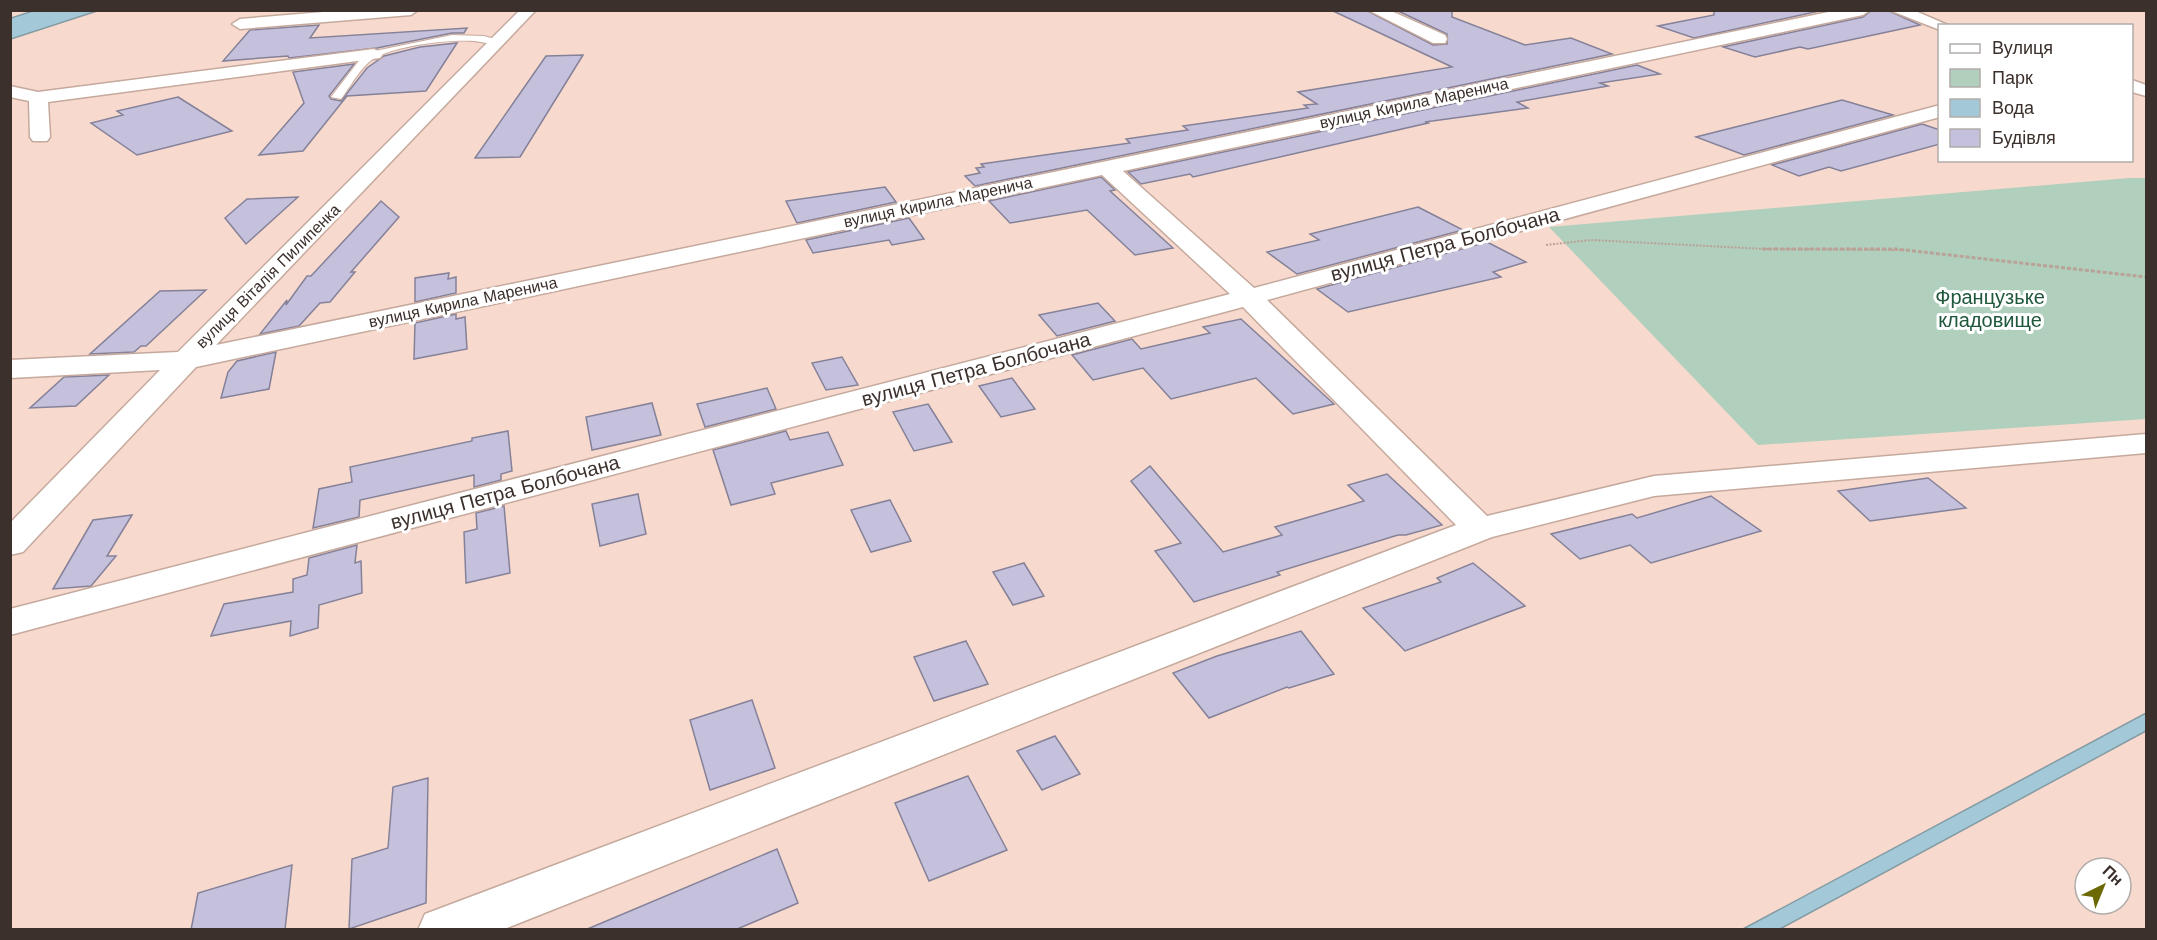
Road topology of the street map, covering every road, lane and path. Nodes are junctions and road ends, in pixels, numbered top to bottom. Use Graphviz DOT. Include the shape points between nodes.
graph roads {
  1 [pos="411,10"];
  2 [pos="529,10"];
  3 [pos="1375,10"];
  4 [pos="1863,10"];
  5 [pos="1896,10"];
  6 [pos="240,24"];
  7 [pos="1938,25"];
  8 [pos="1439,39"];
  9 [pos="500,42"];
  10 [pos="374,54"];
  11 [pos="10,91"];
  12 [pos="337,97"];
  13 [pos="38,98"];
  14 [pos="1938,112"];
  15 [pos="40,137"];
  16 [pos="1107,166"];
  17 [pos="1539,244"];
  18 [pos="2146,277"];
  19 [pos="1249,297"];
  20 [pos="186,360"];
  21 [pos="10,369"];
  22 [pos="2146,444"];
  23 [pos="1480,529"];
  24 [pos="10,544"];
  25 [pos="10,622"];
  26 [pos="443,930"];
  1 -- 6 [label="street"];
  2 -- 9 [label="street, вулиця Віталія Пилипенка"];
  3 -- 8 [label="street"];
  4 -- 16 [label="street, вулиця Кирила Маренича"];
  5 -- 7 [label="street"];
  9 -- 10 [label="lane" via="475,38 438,40"];
  9 -- 20 [label="street, вулиця Віталія Пилипенка"];
  10 -- 12 [label="lane"];
  10 -- 13 [label="street"];
  11 -- 13 [label="street"];
  13 -- 15 [label="street"];
  14 -- 19 [label="street, вулиця Петра Болбочана"];
  16 -- 19 [label="street"];
  16 -- 20 [label="street, вулиця Кирила Маренича"];
  17 -- 18 [label="path" via="1591,240 1765,249 1896,249"];
  19 -- 23 [label="street"];
  19 -- 25 [label="street, вулиця Петра Болбочана"];
  20 -- 21 [label="street, вулиця Кирила Маренича"];
  20 -- 24 [label="street, вулиця Віталія Пилипенка"];
  22 -- 23 [label="street" via="1654,486"];
  23 -- 26 [label="street"];
}
